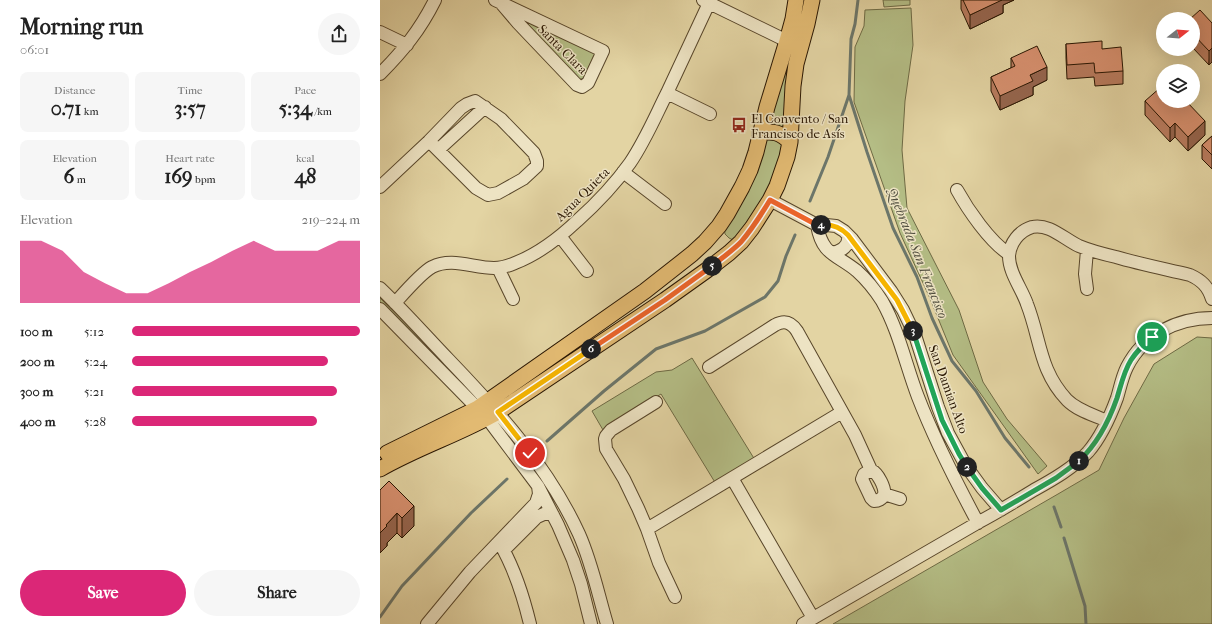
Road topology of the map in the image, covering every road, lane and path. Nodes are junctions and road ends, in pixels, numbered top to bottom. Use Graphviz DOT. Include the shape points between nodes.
graph roads {
  1 [pos="434,0"];
  2 [pos="796,0"];
  3 [pos="812,0"];
  4 [pos="498,1"];
  5 [pos="706,2"];
  6 [pos="380,32"];
  7 [pos="787,41"];
  8 [pos="407,45"];
  9 [pos="380,74"];
  10 [pos="667,93"];
  11 [pos="485,107"];
  12 [pos="710,114"];
  13 [pos="760,133"];
  14 [pos="429,141"];
  15 [pos="790,142"];
  16 [pos="438,150"];
  17 [pos="623,172"];
  18 [pos="380,187"];
  19 [pos="957,190"];
  20 [pos="770,200"];
  21 [pos="665,204"];
  22 [pos="817,225"];
  23 [pos="720,226"];
  24 [pos="848,235"];
  25 [pos="560,236"];
  26 [pos="741,242"];
  27 [pos="1087,250"];
  28 [pos="832,253"];
  29 [pos="1009,254"];
  30 [pos="498,268"];
  31 [pos="586,270"];
  32 [pos="380,288"];
  33 [pos="1087,289"];
  34 [pos="513,299"];
  35 [pos="1212,299"];
  36 [pos="395,303"];
  37 [pos="628,303"];
  38 [pos="380,308"];
  39 [pos="639,317"];
  40 [pos="1212,318"];
  41 [pos="709,367"];
  42 [pos="656,402"];
  43 [pos="488,410"];
  44 [pos="842,412"];
  45 [pos="1108,420"];
  46 [pos="383,458"];
  47 [pos="732,478"];
  48 [pos="538,486"];
  49 [pos="900,499"];
  50 [pos="1001,510"];
  51 [pos="553,516"];
  52 [pos="978,523"];
  53 [pos="647,529"];
  54 [pos="501,546"];
  55 [pos="675,597"];
  56 [pos="808,621"];
  57 [pos="427,624"];
  58 [pos="530,624"];
  59 [pos="591,624"];
  60 [pos="607,624"];
  1 -- 8 [label="street" via="421,26"];
  2 -- 7 [label="main road"];
  3 -- 15 [label="main road" via="796,64"];
  4 -- 4 [label="street, Santa Clara" via="577,85 582,87 588,83 603,51"];
  5 -- 7 [label="street"];
  5 -- 10 [label="street, Agua Quieta"];
  6 -- 8 [label="street"];
  7 -- 13 [label="main road"];
  8 -- 9 [label="street"];
  10 -- 12 [label="street"];
  10 -- 17 [label="street, Agua Quieta" via="642,144"];
  11 -- 14 [label="street" via="475,101 467,104"];
  11 -- 16 [label="street"];
  11 -- 16 [label="street" via="502,119 534,153 537,166 523,179 498,193 488,195 476,188"];
  13 -- 15 [label="main road" via="777,132"];
  13 -- 23 [label="main road" via="756,152 742,187"];
  14 -- 16 [label="street"];
  14 -- 18 [label="street"];
  15 -- 20 [label="main road" via="782,172"];
  17 -- 21 [label="street, Agua Quieta"];
  17 -- 25 [label="street, Agua Quieta" via="587,212"];
  19 -- 29 [label="street" via="982,227 1000,248"];
  20 -- 22 [label="street, San Damian Alto"];
  20 -- 26 [label="main road"];
  22 -- 24 [label="street, San Damian Alto" via="836,226"];
  22 -- 28 [label="street" via="822,244"];
  23 -- 26 [label="main road" via="721,234 726,240 733,243"];
  23 -- 37 [label="main road" via="692,254"];
  24 -- 28 [label="street" via="849,241 845,247"];
  24 -- 50 [label="street, San Damian Alto" via="900,305 915,335 948,433 966,466"];
  25 -- 30 [label="street, Agua Quieta" via="526,258"];
  25 -- 31 [label="street, Agua Quieta"];
  26 -- 39 [label="main road" via="707,270"];
  27 -- 29 [label="street" via="1051,230 1037,226 1020,233"];
  27 -- 33 [label="street"];
  27 -- 35 [label="street" via="1190,275 1205,285"];
  28 -- 52 [label="street" via="867,281 886,309 934,438"];
  29 -- 45 [label="street" via="1012,270 1028,305 1042,357 1053,381 1072,405"];
  30 -- 34 [label="street"];
  30 -- 36 [label="street, Agua Quieta" via="452,262 439,264 430,268"];
  32 -- 36 [label="street"];
  36 -- 43 [label="street"];
  37 -- 39 [label="main road"];
  37 -- 43 [label="main road"];
  38 -- 43 [label="street"];
  39 -- 43 [label="main road"];
  40 -- 45 [label="street" via="1173,325 1142,346 1127,368"];
  41 -- 44 [label="street" via="775,325 790,323 797,331"];
  42 -- 53 [label="street" via="611,430 605,439 606,449 631,492"];
  43 -- 46 [label="main road"];
  43 -- 48 [label="street"];
  43 -- 60 [label="street" via="542,470 567,510 588,557"];
  44 -- 47 [label="street"];
  44 -- 49 [label="street" via="871,470 864,474 862,479 872,498 874,501 879,500 884,494"];
  45 -- 50 [label="street" via="1089,450 1072,467"];
  47 -- 53 [label="street"];
  47 -- 56 [label="street"];
  48 -- 51 [label="street"];
  48 -- 54 [label="street" via="536,503"];
  50 -- 52 [label="street"];
  51 -- 54 [label="street" via="546,513 539,516"];
  51 -- 59 [label="street" via="577,571"];
  52 -- 56 [label="street"];
  53 -- 55 [label="street" via="658,563"];
  54 -- 57 [label="street" via="460,584"];
  54 -- 58 [label="street" via="521,591"];
}
